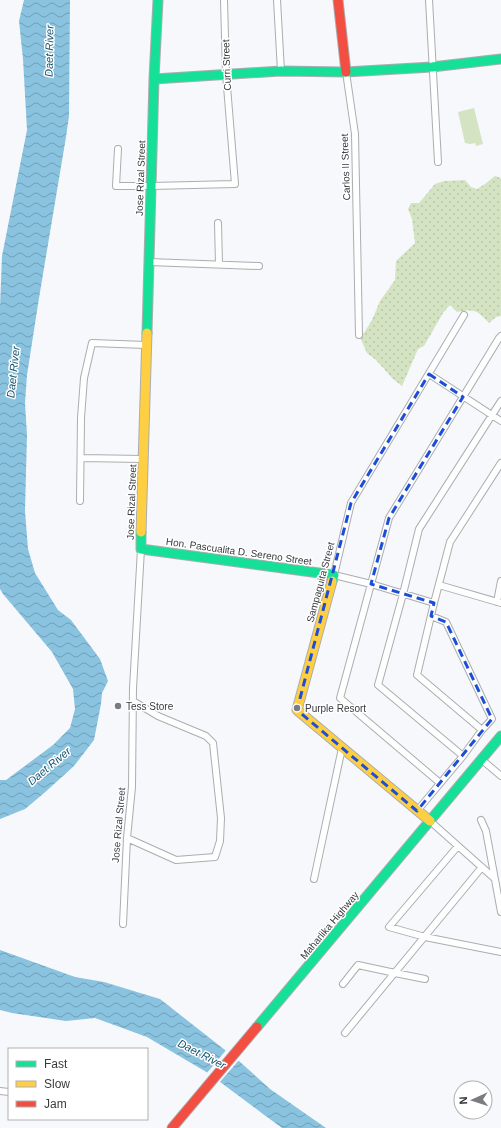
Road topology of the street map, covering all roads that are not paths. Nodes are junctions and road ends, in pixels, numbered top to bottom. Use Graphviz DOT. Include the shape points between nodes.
graph roads {
  1 [pos="158,0"];
  2 [pos="224,0"];
  3 [pos="276,0"];
  4 [pos="338,0"];
  5 [pos="429,0"];
  6 [pos="501,59"];
  7 [pos="432,67"];
  8 [pos="281,71"];
  9 [pos="346,72"];
  10 [pos="226,74"];
  11 [pos="154,79"];
  12 [pos="118,149"];
  13 [pos="438,162"];
  14 [pos="151,186"];
  15 [pos="218,223"];
  16 [pos="149,262"];
  17 [pos="218,264"];
  18 [pos="259,266"];
  19 [pos="464,316"];
  20 [pos="359,335"];
  21 [pos="501,336"];
  22 [pos="146,345"];
  23 [pos="429,374"];
  24 [pos="463,397"];
  25 [pos="501,401"];
  26 [pos="493,415"];
  27 [pos="501,421"];
  28 [pos="81,458"];
  29 [pos="143,459"];
  30 [pos="500,466"];
  31 [pos="80,501"];
  32 [pos="141,549"];
  33 [pos="334,575"];
  34 [pos="501,581"];
  35 [pos="371,584"];
  36 [pos="439,585"];
  37 [pos="403,594"];
  38 [pos="499,602"];
  39 [pos="434,603"];
  40 [pos="431,616"];
  41 [pos="133,701"];
  42 [pos="482,730"];
  43 [pos="501,736"];
  44 [pos="342,748"];
  45 [pos="463,756"];
  46 [pos="481,759"];
  47 [pos="501,776"];
  48 [pos="440,783"];
  49 [pos="417,811"];
  50 [pos="481,820"];
  51 [pos="430,821"];
  52 [pos="127,838"];
  53 [pos="458,846"];
  54 [pos="482,866"];
  55 [pos="494,878"];
  56 [pos="314,879"];
  57 [pos="501,912"];
  58 [pos="123,924"];
  59 [pos="425,936"];
  60 [pos="501,952"];
  61 [pos="394,973"];
  62 [pos="425,979"];
  63 [pos="343,984"];
  64 [pos="346,1033"];
  65 [pos="172,1128"];
  1 -- 11 [label="main road, Jose Rizal Street"];
  2 -- 10 [label="street, Curri Street"];
  3 -- 8 [label="street"];
  4 -- 9 [label="main road, Carlos II Street"];
  5 -- 7 [label="street"];
  6 -- 7 [label="main road"];
  7 -- 9 [label="main road"];
  7 -- 13 [label="street"];
  8 -- 9 [label="main road"];
  8 -- 10 [label="main road"];
  9 -- 20 [label="street, Carlos II Street" via="355,134"];
  10 -- 11 [label="main road"];
  10 -- 14 [label="street, Curri Street" via="235,184"];
  11 -- 14 [label="main road, Jose Rizal Street"];
  12 -- 14 [label="street" via="116,186"];
  14 -- 16 [label="main road, Jose Rizal Street"];
  15 -- 17 [label="street"];
  16 -- 17 [label="street"];
  16 -- 22 [label="main road, Jose Rizal Street"];
  17 -- 18 [label="street"];
  19 -- 23 [label="street, Sampaguita Street"];
  21 -- 24 [label="street"];
  22 -- 28 [label="street" via="92,343 84,378"];
  22 -- 29 [label="main road, Jose Rizal Street"];
  23 -- 24 [label="street"];
  23 -- 33 [label="street, Sampaguita Street" via="351,503"];
  24 -- 26 [label="street"];
  24 -- 35 [label="street" via="389,518"];
  25 -- 26 [label="street"];
  26 -- 27 [label="street"];
  26 -- 37 [label="street" via="419,529"];
  28 -- 29 [label="street"];
  28 -- 31 [label="street"];
  29 -- 32 [label="main road, Jose Rizal Street"];
  30 -- 36 [label="street" via="450,542"];
  32 -- 33 [label="main road, Hon. Pascualita D. Sereno Street"];
  32 -- 41 [label="street, Jose Rizal Street"];
  33 -- 35 [label="street"];
  33 -- 44 [label="main road, Sampaguita Street" via="297,710"];
  34 -- 38 [label="street"];
  35 -- 37 [label="street"];
  35 -- 48 [label="street" via="340,698"];
  36 -- 38 [label="street"];
  36 -- 39 [label="street"];
  37 -- 39 [label="street"];
  37 -- 45 [label="street" via="378,685"];
  39 -- 40 [label="street"];
  40 -- 42 [label="street" via="446,622 492,719"];
  40 -- 42 [label="street" via="417,675"];
  41 -- 52 [label="street, Jose Rizal Street" via="132,787"];
  41 -- 52 [label="street" via="158,716 206,736 213,743 221,818 220,841 215,858 176,860"];
  42 -- 45 [label="street"];
  43 -- 46 [label="main road, Maharlika Highway"];
  44 -- 49 [label="main road, Sampaguita Street"];
  44 -- 56 [label="street"];
  45 -- 48 [label="street"];
  46 -- 47 [label="street"];
  46 -- 51 [label="main road, Maharlika Highway"];
  48 -- 49 [label="street"];
  49 -- 51 [label="main road, Sampaguita Street"];
  50 -- 55 [label="street" via="486,831"];
  51 -- 53 [label="street"];
  51 -- 65 [label="main road, Maharlika Highway"];
  52 -- 58 [label="street, Jose Rizal Street"];
  53 -- 54 [label="street"];
  53 -- 59 [label="street" via="389,927"];
  54 -- 55 [label="street"];
  54 -- 59 [label="street"];
  55 -- 57 [label="street"];
  59 -- 60 [label="street"];
  59 -- 61 [label="street"];
  61 -- 62 [label="street"];
  61 -- 63 [label="street" via="358,965"];
  61 -- 64 [label="street"];
}
